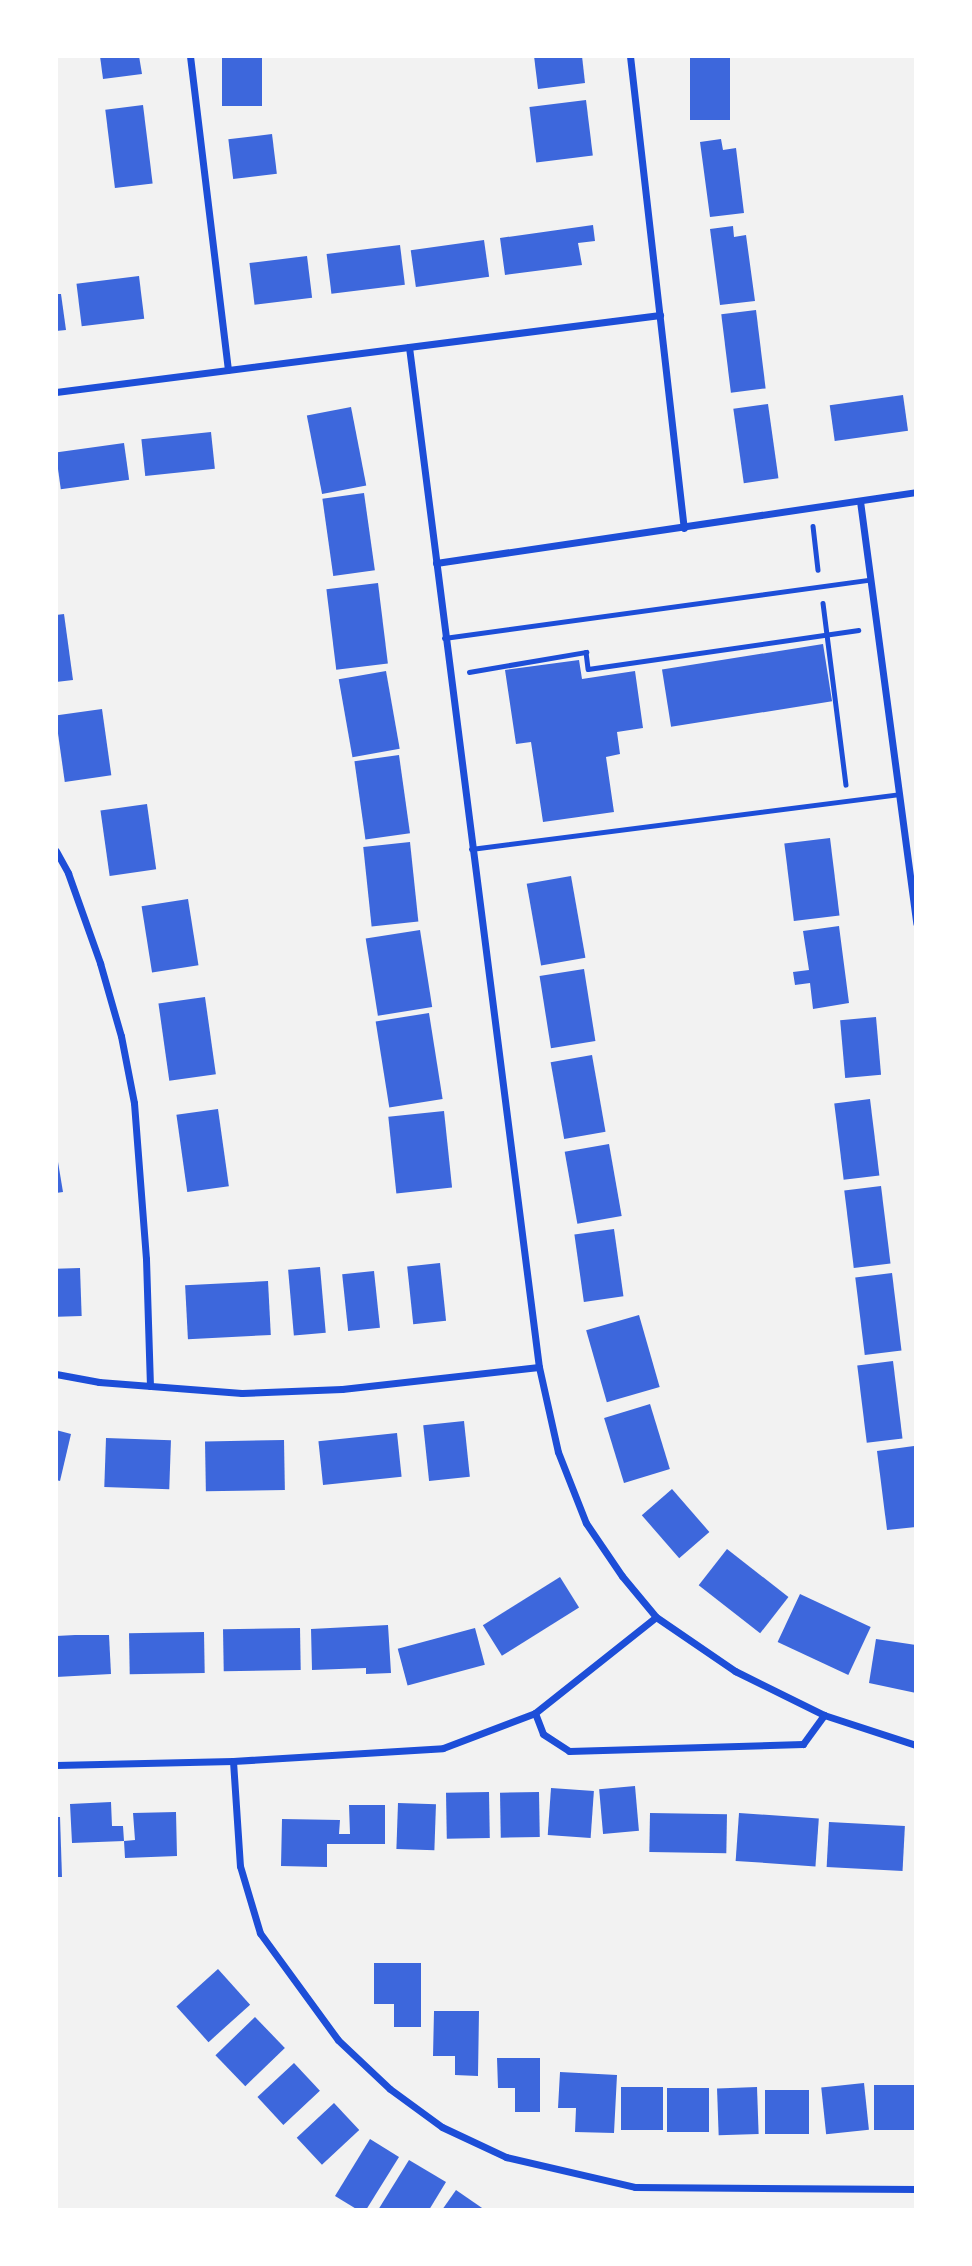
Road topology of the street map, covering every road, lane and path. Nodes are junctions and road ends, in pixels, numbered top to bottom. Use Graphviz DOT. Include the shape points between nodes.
graph roads {
  1 [pos="190,56"];
  2 [pos="630,56"];
  3 [pos="660,316"];
  4 [pos="409,347"];
  5 [pos="228,370"];
  6 [pos="56,392"];
  7 [pos="916,492"];
  8 [pos="860,500"];
  9 [pos="811,508"];
  10 [pos="684,528"];
  11 [pos="436,563"];
  12 [pos="870,580"];
  13 [pos="820,587"];
  14 [pos="877,628"];
  15 [pos="828,635"];
  16 [pos="444,638"];
  17 [pos="450,675"];
  18 [pos="899,794"];
  19 [pos="848,801"];
  20 [pos="471,849"];
  21 [pos="56,851"];
  22 [pos="914,897"];
  23 [pos="916,923"];
  24 [pos="539,1367"];
  25 [pos="56,1374"];
  26 [pos="150,1386"];
  27 [pos="656,1617"];
  28 [pos="535,1713"];
  29 [pos="824,1715"];
  30 [pos="916,1745"];
  31 [pos="233,1761"];
  32 [pos="56,1765"];
  33 [pos="916,2189"];
  1 -- 5 [label="street"];
  2 -- 3 [label="street"];
  3 -- 4 [label="street"];
  3 -- 10 [label="street"];
  4 -- 5 [label="street"];
  4 -- 11 [label="street"];
  5 -- 6 [label="street"];
  7 -- 8 [label="street"];
  8 -- 9 [label="street"];
  8 -- 12 [label="street"];
  9 -- 10 [label="street"];
  9 -- 13 [label="path"];
  10 -- 11 [label="street"];
  11 -- 16 [label="street"];
  12 -- 13 [label="lane"];
  12 -- 14 [label="street"];
  13 -- 15 [label="path"];
  13 -- 16 [label="lane"];
  14 -- 15 [label="path"];
  14 -- 18 [label="street"];
  15 -- 17 [label="path" via="588,668 586,652"];
  15 -- 19 [label="path"];
  16 -- 17 [label="street"];
  17 -- 20 [label="street"];
  18 -- 19 [label="lane"];
  18 -- 22 [label="street"];
  19 -- 20 [label="lane"];
  20 -- 24 [label="street"];
  21 -- 26 [label="street" via="100,962 134,1103"];
  22 -- 23 [label="street"];
  24 -- 26 [label="street" via="342,1389 242,1393"];
  24 -- 27 [label="street" via="558,1452 586,1523"];
  25 -- 26 [label="street"];
  27 -- 28 [label="street"];
  27 -- 29 [label="street" via="735,1671"];
  28 -- 29 [label="street" via="543,1734 569,1751 803,1744"];
  28 -- 31 [label="street" via="443,1748"];
  29 -- 30 [label="street"];
  31 -- 32 [label="street"];
  31 -- 33 [label="street" via="240,1866 260,1933 338,2040 390,2089 442,2127 506,2157 635,2187"];
}
